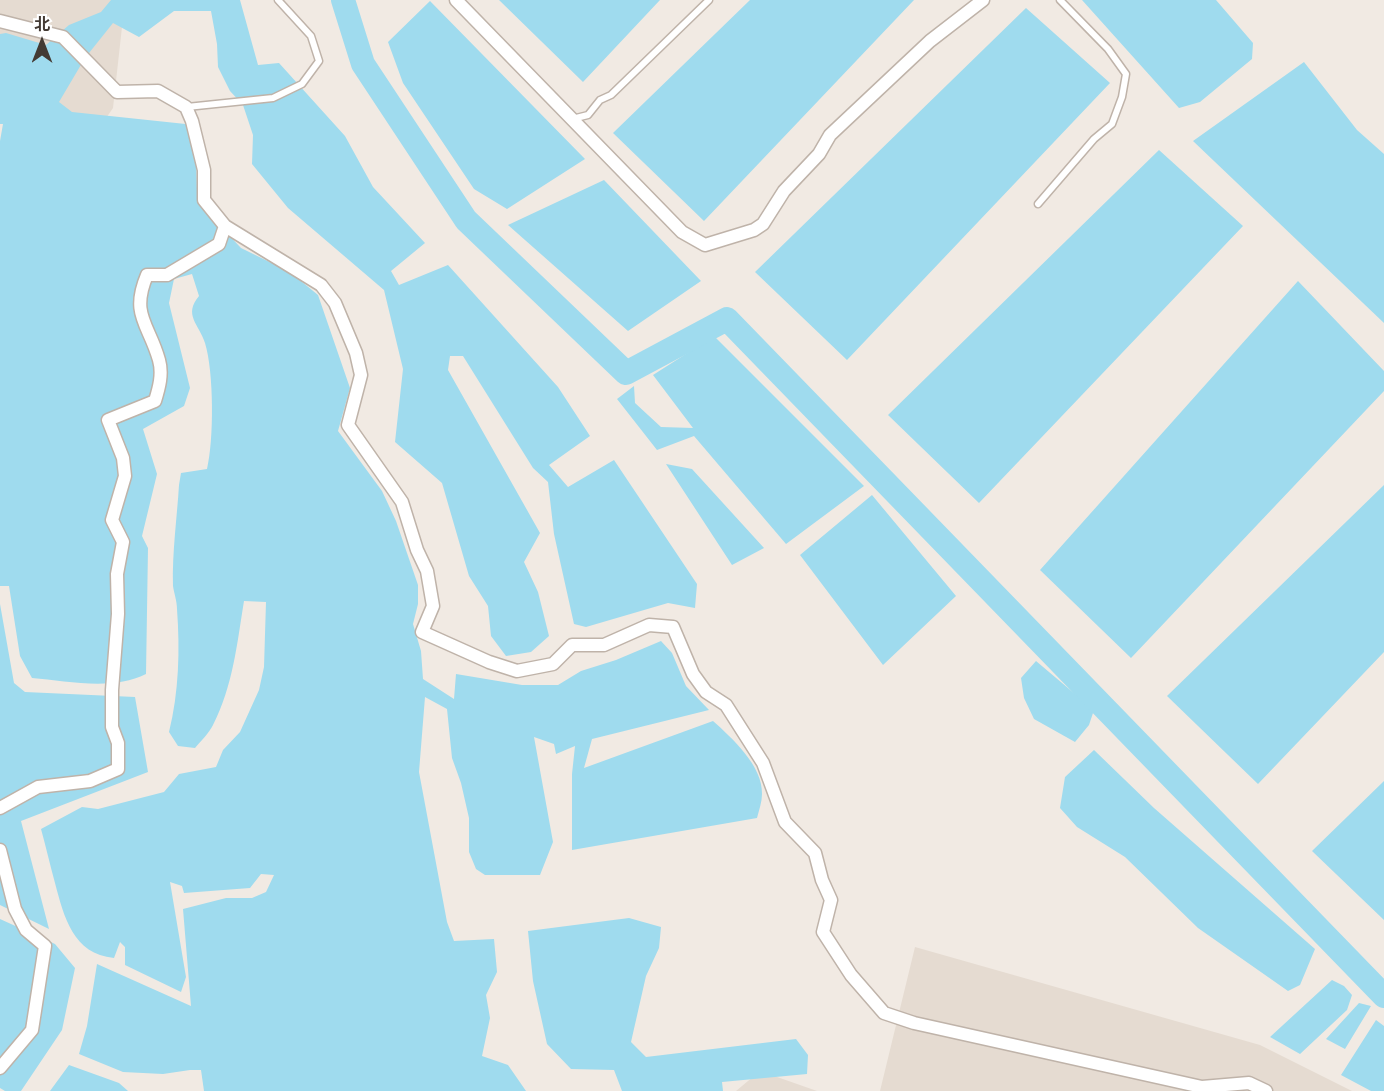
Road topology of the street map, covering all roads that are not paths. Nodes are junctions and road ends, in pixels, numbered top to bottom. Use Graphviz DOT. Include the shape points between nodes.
graph roads {
  1 [pos="278,0"];
  2 [pos="456,0"];
  3 [pos="709,0"];
  4 [pos="982,0"];
  5 [pos="1060,0"];
  6 [pos="0,21"];
  7 [pos="186,107"];
  8 [pos="572,119"];
  9 [pos="1038,204"];
  10 [pos="225,226"];
  11 [pos="0,808"];
  12 [pos="0,850"];
  13 [pos="0,1068"];
  14 [pos="1266,1091"];
  1 -- 7 [label="lane" via="311,36 319,61 302,84 273,98"];
  2 -- 8 [label="street"];
  3 -- 8 [label="lane" via="588,115"];
  4 -- 8 [label="street" via="930,41 830,135 762,224 705,245 682,232"];
  5 -- 9 [label="lane" via="1108,49 1126,74 1112,124 1094,139"];
  6 -- 7 [label="street" via="63,38 117,92 158,91"];
  7 -- 10 [label="street" via="204,170 204,201"];
  10 -- 11 [label="street" via="219,244 167,275 147,275 140,291 142,318 160,361 160,383 155,401 108,420 123,458 125,476 112,520 123,542 117,574 112,690 118,770 90,781 38,788"];
  10 -- 14 [label="street" via="321,285 335,303 361,375 348,425 402,502 426,571 433,606 422,632 517,671 553,664 572,645 604,645 649,625 673,627 693,674 706,692 726,705 763,762 785,822 815,853 831,900 823,932 850,975 884,1013 1202,1087 1249,1083"];
  12 -- 13 [label="street" via="15,909 26,930 45,946 32,1030"];
}
